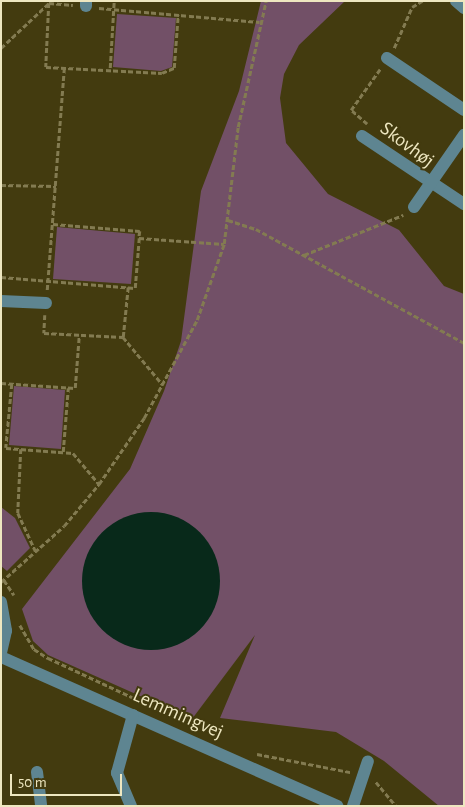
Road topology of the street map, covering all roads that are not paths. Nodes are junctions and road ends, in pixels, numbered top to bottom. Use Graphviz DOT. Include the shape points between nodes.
graph roads {
  1 [pos="456,1"];
  2 [pos="464,8"];
  3 [pos="387,58"];
  4 [pos="464,110"];
  5 [pos="464,135"];
  6 [pos="362,136"];
  7 [pos="429,185"];
  8 [pos="464,204"];
  9 [pos="414,207"];
  10 [pos="1,301"];
  11 [pos="46,304"];
  12 [pos="1,602"];
  13 [pos="1,653"];
  14 [pos="1,658"];
  15 [pos="134,715"];
  16 [pos="368,761"];
  17 [pos="37,772"];
  18 [pos="41,806"];
  19 [pos="131,806"];
  20 [pos="338,806"];
  21 [pos="353,806"];
  1 -- 2 [label="street"];
  3 -- 4 [label="street"];
  5 -- 7 [label="street, Skovhøj"];
  6 -- 7 [label="street, Skovhøj"];
  7 -- 8 [label="street, Skovhøj"];
  7 -- 9 [label="street, Skovhøj"];
  10 -- 11 [label="street"];
  12 -- 13 [label="street" via="6,631"];
  14 -- 15 [label="street, Lemmingvej"];
  15 -- 19 [label="street" via="117,773"];
  15 -- 20 [label="street, Lemmingvej"];
  16 -- 21 [label="street"];
  17 -- 18 [label="street"];
}
